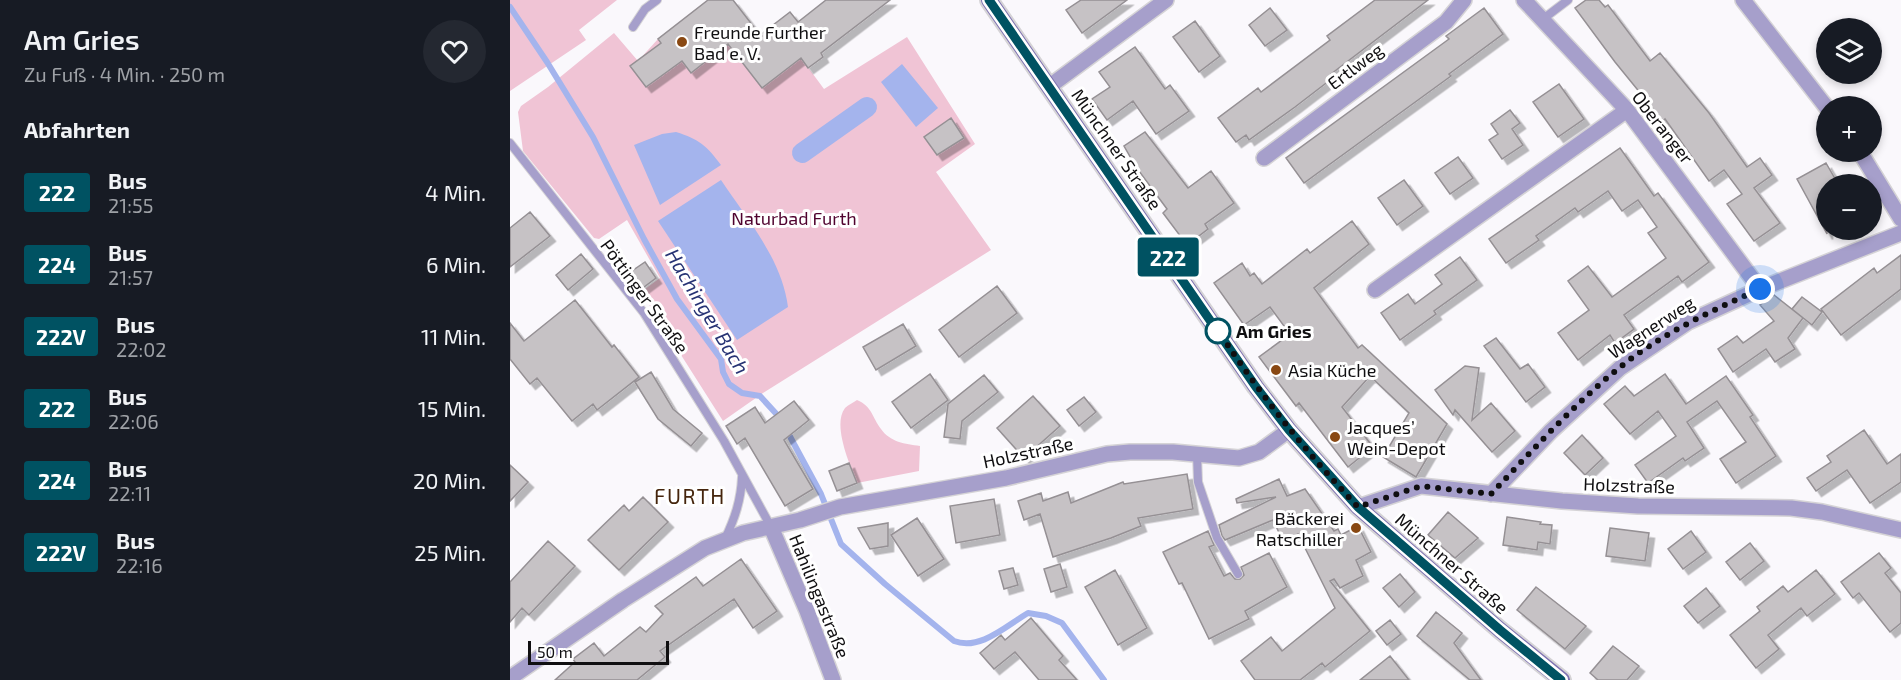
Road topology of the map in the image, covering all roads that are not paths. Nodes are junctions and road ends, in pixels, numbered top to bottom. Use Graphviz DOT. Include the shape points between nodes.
graph roads {
  1 [pos="657,0"];
  2 [pos="989,0"];
  3 [pos="1165,0"];
  4 [pos="1464,0"];
  5 [pos="1524,0"];
  6 [pos="1568,0"];
  7 [pos="1743,0"];
  8 [pos="1543,19"];
  9 [pos="633,27"];
  10 [pos="1050,86"];
  11 [pos="1818,96"];
  12 [pos="1627,110"];
  13 [pos="510,142"];
  14 [pos="1264,158"];
  15 [pos="1866,162"];
  16 [pos="1901,219"];
  17 [pos="1901,233"];
  18 [pos="1760,289"];
  19 [pos="1374,290"];
  20 [pos="1289,430"];
  21 [pos="1197,454"];
  22 [pos="742,475"];
  23 [pos="1491,494"];
  24 [pos="1358,507"];
  25 [pos="771,527"];
  26 [pos="1901,530"];
  27 [pos="725,539"];
  28 [pos="1238,574"];
  29 [pos="510,678"];
  30 [pos="832,680"];
  31 [pos="1562,680"];
  1 -- 9 [label="lane"];
  2 -- 10 [label="main road, Münchner Straße"];
  3 -- 10 [label="street"];
  4 -- 14 [label="street, Ertlweg" via="1446,22"];
  5 -- 8 [label="street, Oberanger"];
  6 -- 8 [label="lane"];
  7 -- 11 [label="street"];
  8 -- 12 [label="street, Oberanger"];
  10 -- 20 [label="main road, Münchner Straße"];
  12 -- 18 [label="street, Oberanger"];
  12 -- 19 [label="street"];
  13 -- 22 [label="lane, Pöttinger Straße" via="644,313"];
  15 -- 16 [label="street"];
  17 -- 18 [label="street, Wagnerweg"];
  18 -- 23 [label="street, Wagnerweg" via="1688,322 1620,368 1551,431"];
  20 -- 21 [label="street, Holzstraße" via="1259,452 1239,458"];
  20 -- 24 [label="main road, Münchner Straße"];
  21 -- 25 [label="street, Holzstraße" via="1107,454 1006,478 827,511"];
  21 -- 28 [label="lane" via="1198,482 1217,538"];
  22 -- 25 [label="lane, Pöttinger Straße"];
  22 -- 27 [label="lane" via="741,495"];
  23 -- 24 [label="street, Holzstraße" via="1421,486"];
  23 -- 26 [label="street, Holzstraße" via="1638,506 1791,508"];
  24 -- 31 [label="main road, Münchner Straße"];
  25 -- 27 [label="street, Holzstraße"];
  25 -- 30 [label="street, Hahilingastraße"];
  27 -- 29 [label="street, Holzstraße" via="642,588"];
}
